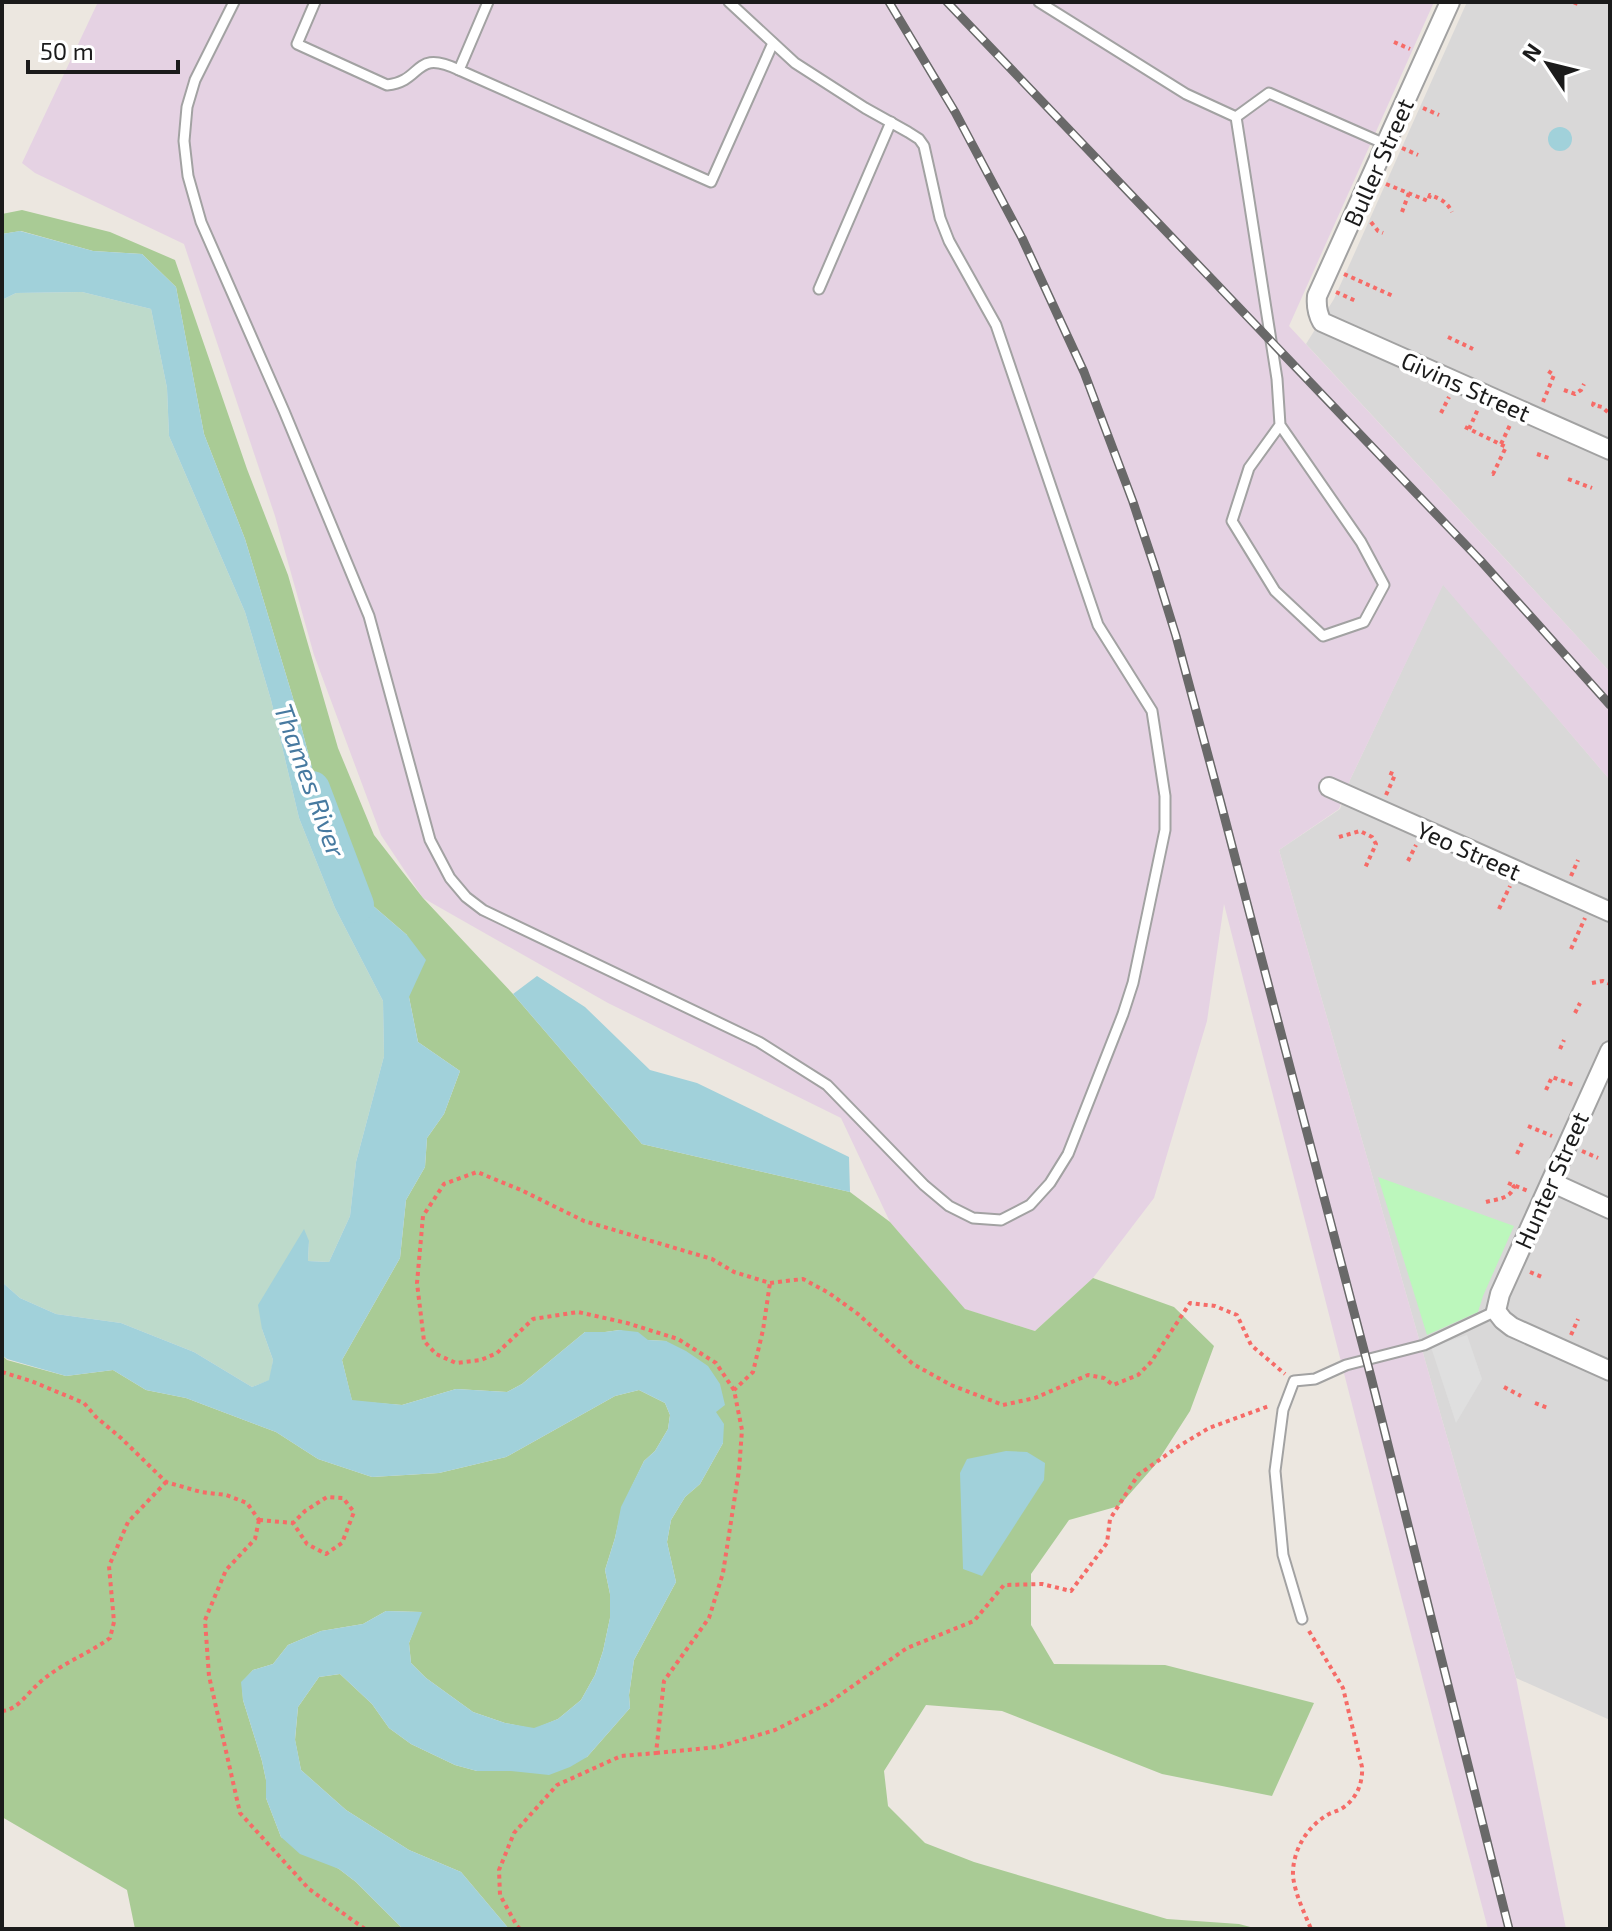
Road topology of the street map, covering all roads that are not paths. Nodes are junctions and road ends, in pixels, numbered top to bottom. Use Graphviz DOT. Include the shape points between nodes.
graph roads {
  1 [pos="234,2"];
  2 [pos="315,2"];
  3 [pos="488,2"];
  4 [pos="729,2"];
  5 [pos="1039,2"];
  6 [pos="1450,2"];
  7 [pos="773,43"];
  8 [pos="459,70"];
  9 [pos="1236,117"];
  10 [pos="891,122"];
  11 [pos="1392,146"];
  12 [pos="819,289"];
  13 [pos="1322,322"];
  14 [pos="1280,425"];
  15 [pos="1610,450"];
  16 [pos="1329,787"];
  17 [pos="1610,912"];
  18 [pos="1610,1051"];
  19 [pos="1551,1182"];
  20 [pos="1610,1209"];
  21 [pos="1496,1311"];
  22 [pos="1610,1371"];
  23 [pos="1302,1619"];
  1 -- 10 [label="lane" via="187,107 188,176 201,222 369,616 430,840 450,878 483,910 801,1067 827,1085 949,1206 973,1218 1001,1220 1030,1205 1068,1154 1117,1028 1141,949 1165,830 1165,796 1152,711 1098,625 996,325 940,218 924,146"];
  2 -- 8 [label="lane" via="297,44 387,85 403,81 428,62"];
  3 -- 8 [label="lane"];
  4 -- 7 [label="lane"];
  5 -- 9 [label="lane" via="1186,94"];
  6 -- 11 [label="street, Buller Street"];
  7 -- 8 [label="lane" via="711,182"];
  7 -- 10 [label="lane" via="795,63"];
  9 -- 11 [label="lane" via="1269,93"];
  9 -- 14 [label="lane"];
  10 -- 12 [label="lane"];
  11 -- 13 [label="street, Buller Street" via="1317,296"];
  13 -- 15 [label="street, Givins Street"];
  14 -- 14 [label="lane" via="1361,542 1384,585 1364,622 1323,636 1275,591 1232,521 1249,468"];
  16 -- 17 [label="street, Yeo Street"];
  18 -- 19 [label="street, Hunter Street"];
  19 -- 20 [label="street"];
  19 -- 21 [label="street, Hunter Street"];
  21 -- 22 [label="street" via="1512,1327"];
  21 -- 23 [label="lane" via="1424,1345 1294,1381 1283,1410 1275,1471 1283,1555"];
}
